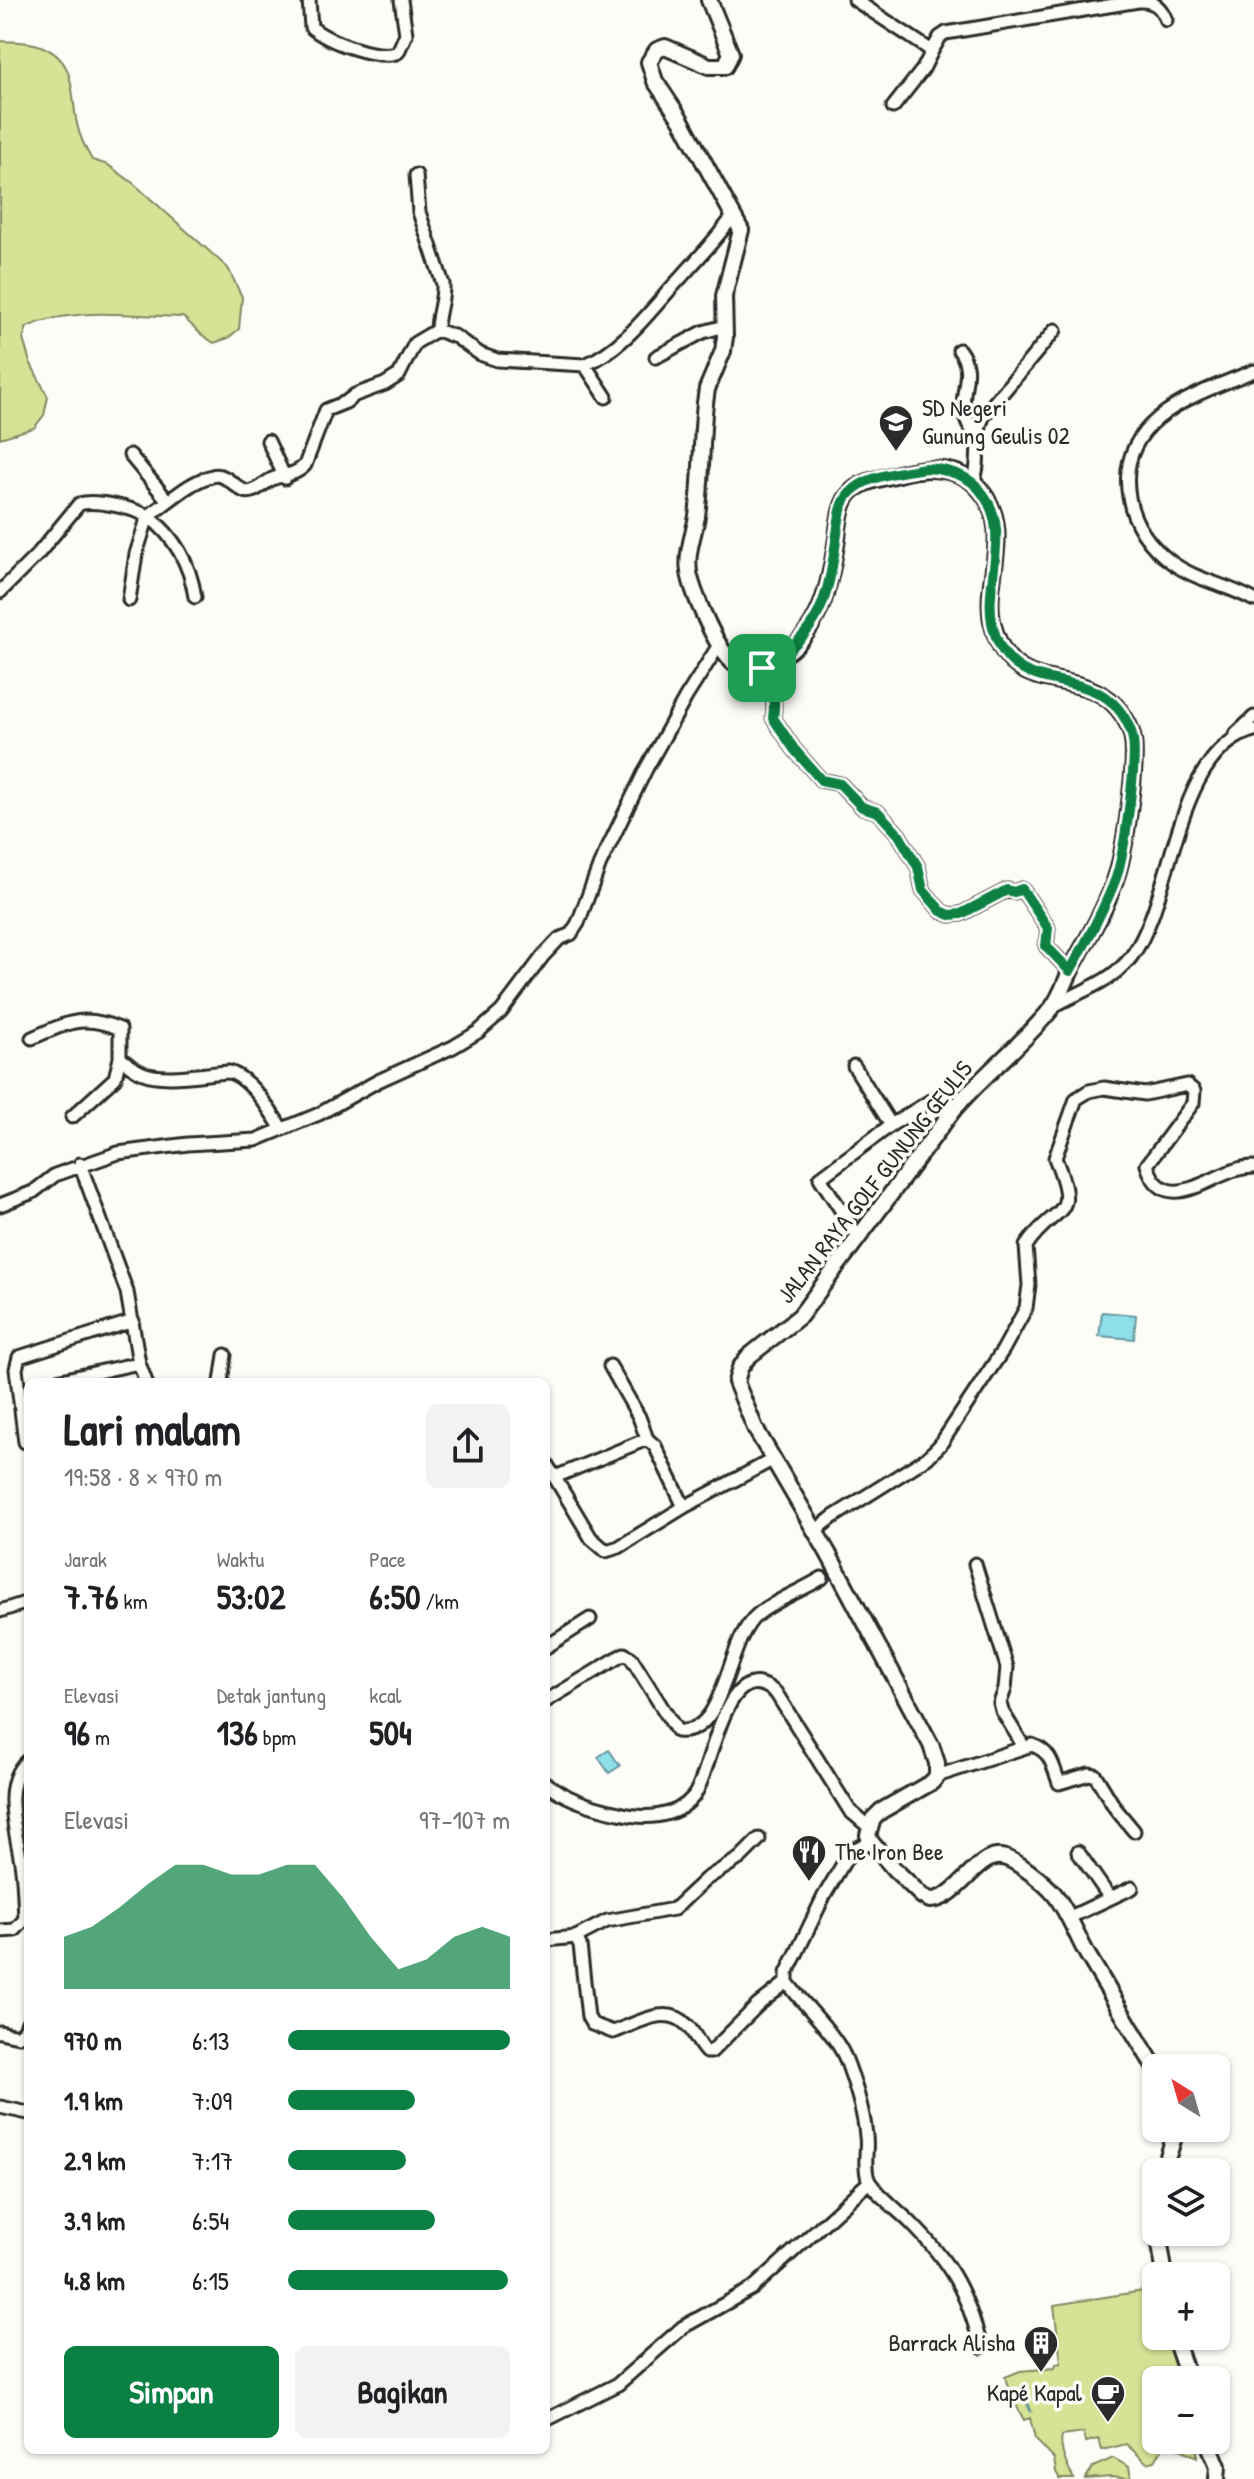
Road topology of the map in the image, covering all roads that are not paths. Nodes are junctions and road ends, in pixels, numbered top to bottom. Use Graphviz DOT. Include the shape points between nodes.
graph roads {
  1 [pos="309,0"];
  2 [pos="401,0"];
  3 [pos="709,0"];
  4 [pos="855,0"];
  5 [pos="1166,20"];
  6 [pos="932,51"];
  7 [pos="893,107"];
  8 [pos="416,175"];
  9 [pos="734,215"];
  10 [pos="725,326"];
  11 [pos="437,330"];
  12 [pos="1055,330"];
  13 [pos="959,350"];
  14 [pos="656,357"];
  15 [pos="585,365"];
  16 [pos="1254,371"];
  17 [pos="606,397"];
  18 [pos="978,438"];
  19 [pos="268,441"];
  20 [pos="130,455"];
  21 [pos="285,478"];
  22 [pos="973,483"];
  23 [pos="168,501"];
  24 [pos="148,516"];
  25 [pos="0,592"];
  26 [pos="195,597"];
  27 [pos="129,600"];
  28 [pos="1254,600"];
  29 [pos="719,645"];
  30 [pos="762,668"];
  31 [pos="1254,717"];
  32 [pos="1254,730"];
  33 [pos="1230,741"];
  34 [pos="1070,971"];
  35 [pos="1053,1007"];
  36 [pos="32,1038"];
  37 [pos="120,1058"];
  38 [pos="854,1066"];
  39 [pos="954,1109"];
  40 [pos="72,1117"];
  41 [pos="891,1125"];
  42 [pos="282,1129"];
  43 [pos="80,1164"];
  44 [pos="1254,1167"];
  45 [pos="0,1205"];
  46 [pos="858,1236"];
  47 [pos="133,1321"];
  48 [pos="225,1355"];
  49 [pos="139,1363"];
  50 [pos="610,1366"];
  51 [pos="76,1378"];
  52 [pos="145,1378"];
  53 [pos="222,1378"];
  54 [pos="24,1434"];
  55 [pos="647,1439"];
  56 [pos="772,1460"];
  57 [pos="550,1469"];
  58 [pos="555,1477"];
  59 [pos="684,1507"];
  60 [pos="815,1531"];
  61 [pos="975,1564"];
  62 [pos="822,1578"];
  63 [pos="24,1603"];
  64 [pos="0,1611"];
  65 [pos="590,1619"];
  66 [pos="550,1644"];
  67 [pos="724,1681"];
  68 [pos="738,1690"];
  69 [pos="550,1699"];
  70 [pos="1024,1747"];
  71 [pos="24,1764"];
  72 [pos="937,1776"];
  73 [pos="550,1785"];
  74 [pos="1134,1831"];
  75 [pos="870,1835"];
  76 [pos="759,1839"];
  77 [pos="1078,1852"];
  78 [pos="1132,1888"];
  79 [pos="1110,1898"];
  80 [pos="24,1904"];
  81 [pos="1068,1918"];
  82 [pos="24,1920"];
  83 [pos="0,1931"];
  84 [pos="576,1937"];
  85 [pos="550,1940"];
  86 [pos="787,1982"];
  87 [pos="24,2031"];
  88 [pos="0,2032"];
  89 [pos="1146,2054"];
  90 [pos="0,2107"];
  91 [pos="24,2112"];
  92 [pos="869,2182"];
  93 [pos="981,2347"];
  94 [pos="550,2418"];
  95 [pos="1213,2454"];
  96 [pos="1217,2479"];
  1 -- 2 [label="street" via="315,31 346,46 391,55 406,34"];
  3 -- 9 [label="main road" via="731,54 725,66 709,66 665,47 651,57 649,68"];
  4 -- 6 [label="street"];
  5 -- 6 [label="street" via="1156,4 1138,1 946,33"];
  6 -- 7 [label="street"];
  8 -- 11 [label="street" via="419,212 443,284"];
  9 -- 10 [label="main road" via="741,233 725,290"];
  9 -- 15 [label="street" via="643,321 609,352"];
  10 -- 14 [label="street"];
  10 -- 29 [label="main road" via="723,351 707,389 689,564"];
  11 -- 15 [label="street" via="497,360"];
  11 -- 21 [label="street" via="415,343 399,375 326,410 305,465"];
  12 -- 18 [label="street" via="984,415"];
  13 -- 18 [label="street" via="968,366 961,401 967,425"];
  15 -- 17 [label="street"];
  16 -- 28 [label="street" via="1171,408 1140,438 1127,476 1134,518 1154,546 1182,569"];
  18 -- 22 [label="street"];
  19 -- 21 [label="street"];
  20 -- 23 [label="street"];
  21 -- 23 [label="street" via="250,492 213,475"];
  22 -- 30 [label="main road" via="953,472 925,468 853,490 841,510 832,575 811,628 797,645"];
  22 -- 34 [label="main road, JALAN RAYA GOLF GUNUNG GEULIS" via="989,501 996,521 990,611 1004,652 1031,675 1110,700 1133,737 1118,870"];
  23 -- 24 [label="street"];
  24 -- 25 [label="street" via="135,509 79,504"];
  24 -- 26 [label="street" via="183,556"];
  24 -- 27 [label="street"];
  29 -- 30 [label="main road" via="733,663"];
  29 -- 42 [label="street" via="646,769 598,869 582,917 571,934 543,956 501,1012 459,1044"];
  30 -- 34 [label="street" via="773,690 773,718 794,749 821,780 840,784 862,807 887,821 918,867 923,890 941,911 961,914 1007,890 1022,889 1048,928 1046,946"];
  31 -- 33 [label="street"];
  32 -- 33 [label="street"];
  33 -- 35 [label="street" via="1208,766 1189,801 1151,916 1131,958 1106,980"];
  34 -- 35 [label="main road, JALAN RAYA GOLF GUNUNG GEULIS"];
  35 -- 39 [label="main road, JALAN RAYA GOLF GUNUNG GEULIS"];
  36 -- 37 [label="street" via="75,1020 92,1019 120,1029"];
  37 -- 40 [label="street" via="112,1081"];
  37 -- 42 [label="street" via="150,1075 236,1074"];
  38 -- 41 [label="street"];
  39 -- 41 [label="street" via="935,1098"];
  39 -- 46 [label="main road, JALAN RAYA GOLF GUNUNG GEULIS"];
  41 -- 46 [label="street" via="820,1178"];
  42 -- 43 [label="street" via="256,1140 137,1150"];
  43 -- 45 [label="street"];
  43 -- 47 [label="street"];
  44 -- 60 [label="street" via="1185,1191 1168,1189 1151,1178 1147,1165 1194,1098 1187,1085 1145,1094 1104,1088 1076,1099 1055,1158 1067,1186 1066,1202 1026,1246 1028,1299 1003,1350 933,1453"];
  46 -- 56 [label="main road, JALAN RAYA GOLF GUNUNG GEULIS" via="800,1316 748,1357 738,1373 742,1402"];
  47 -- 49 [label="street"];
  47 -- 54 [label="street" via="19,1357"];
  48 -- 53 [label="street"];
  49 -- 51 [label="street"];
  49 -- 52 [label="street"];
  50 -- 55 [label="street"];
  55 -- 58 [label="street"];
  55 -- 59 [label="street"];
  56 -- 59 [label="street"];
  56 -- 60 [label="main road, JALAN RAYA GOLF GUNUNG GEULIS"];
  57 -- 58 [label="street"];
  58 -- 59 [label="street" via="591,1538 606,1551"];
  60 -- 72 [label="main road, JALAN RAYA GOLF GUNUNG GEULIS" via="931,1745"];
  61 -- 70 [label="street" via="1007,1667 1002,1711"];
  62 -- 67 [label="street" via="756,1616"];
  63 -- 64 [label="street"];
  65 -- 66 [label="street"];
  67 -- 68 [label="street"];
  67 -- 69 [label="street" via="706,1722 684,1732 673,1727 624,1654"];
  68 -- 73 [label="street" via="694,1796 670,1813 634,1816 603,1809"];
  68 -- 75 [label="street" via="758,1683 776,1693"];
  70 -- 72 [label="street"];
  70 -- 74 [label="street" via="1043,1748 1059,1783 1095,1775"];
  71 -- 80 [label="street" via="16,1771 10,1797"];
  72 -- 75 [label="main road" via="881,1811"];
  75 -- 81 [label="main road" via="909,1884 930,1900 945,1896 987,1861 1004,1857 1049,1889"];
  75 -- 86 [label="street" via="852,1850 834,1879"];
  76 -- 84 [label="street" via="674,1909 607,1921"];
  77 -- 79 [label="street"];
  78 -- 79 [label="street"];
  79 -- 81 [label="street"];
  81 -- 89 [label="main road"];
  82 -- 83 [label="street" via="11,1932"];
  84 -- 85 [label="street"];
  84 -- 86 [label="street" via="588,2017 613,2032 648,2017 674,2018 686,2024 708,2052"];
  86 -- 92 [label="street" via="848,2062 865,2128"];
  87 -- 88 [label="street" via="18,2036"];
  90 -- 91 [label="street"];
  92 -- 93 [label="street" via="955,2274"];
  92 -- 94 [label="street" via="753,2288 683,2327 618,2384"];
  95 -- 96 [label="main road"];
}
